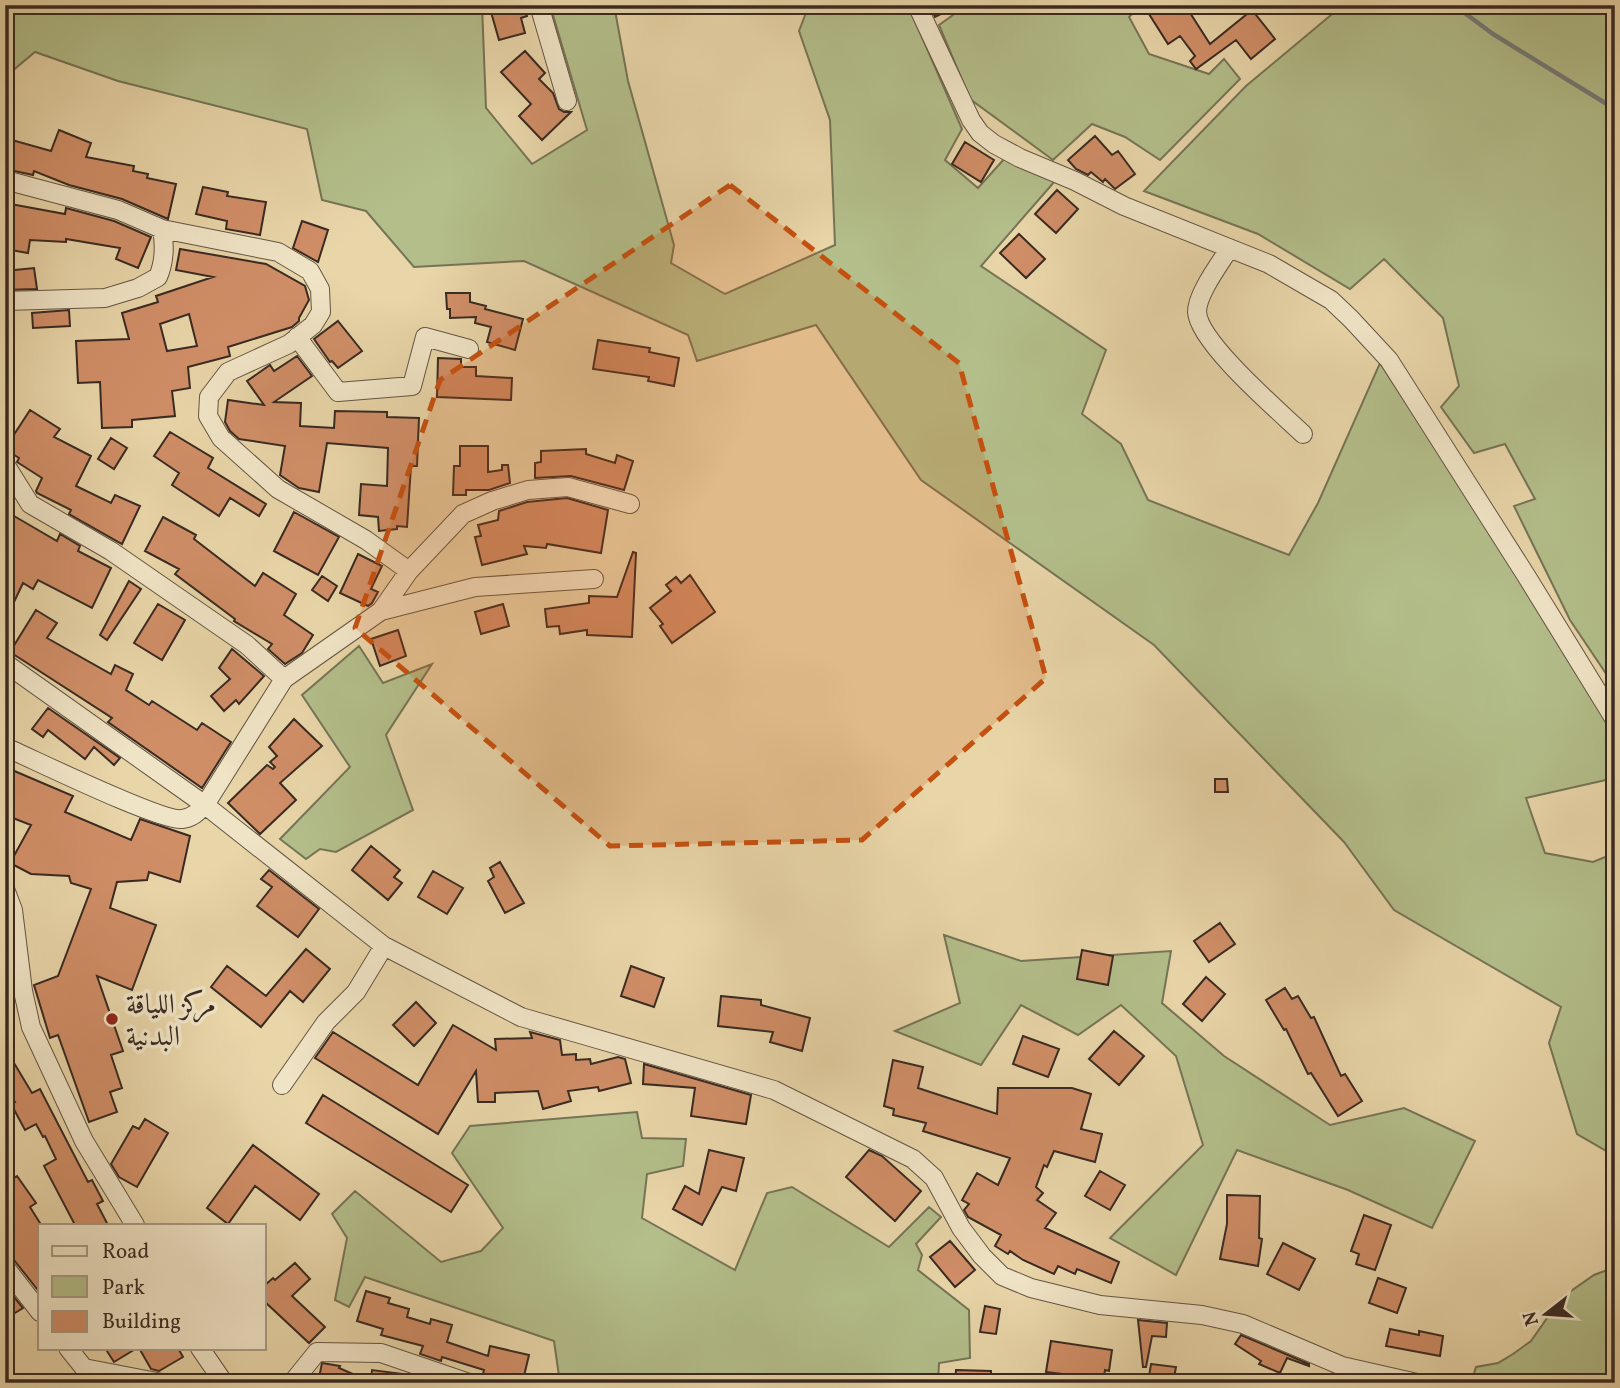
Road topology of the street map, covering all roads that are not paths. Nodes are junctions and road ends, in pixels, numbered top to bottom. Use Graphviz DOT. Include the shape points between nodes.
graph roads {
  1 [pos="539,5"];
  2 [pos="917,5"];
  3 [pos="567,101"];
  4 [pos="5,180"];
  5 [pos="162,229"];
  6 [pos="1229,249"];
  7 [pos="5,301"];
  8 [pos="297,337"];
  9 [pos="469,349"];
  10 [pos="1303,433"];
  11 [pos="5,464"];
  12 [pos="5,483"];
  13 [pos="30,504"];
  14 [pos="630,504"];
  15 [pos="409,571"];
  16 [pos="594,579"];
  17 [pos="381,611"];
  18 [pos="5,663"];
  19 [pos="284,679"];
  20 [pos="1615,720"];
  21 [pos="5,747"];
  22 [pos="205,805"];
  23 [pos="5,889"];
  24 [pos="384,946"];
  25 [pos="282,1085"];
  26 [pos="134,1224"];
  27 [pos="5,1267"];
  28 [pos="38,1309"];
  29 [pos="70,1350"];
  30 [pos="201,1350"];
  31 [pos="162,1383"];
  32 [pos="224,1383"];
  33 [pos="292,1383"];
  34 [pos="469,1383"];
  35 [pos="1417,1383"];
  1 -- 3 [label="street"];
  2 -- 6 [label="street" via="971,120 994,144 1124,206"];
  4 -- 5 [label="street" via="118,210"];
  5 -- 7 [label="street" via="163,265 158,277 138,288 105,298"];
  5 -- 8 [label="street" via="278,252 310,271 320,289 321,312"];
  6 -- 10 [label="street" via="1200,297 1200,323 1254,388"];
  6 -- 20 [label="street" via="1269,264 1331,300 1389,360"];
  8 -- 9 [label="street" via="338,392 412,386 425,337"];
  8 -- 15 [label="street" via="228,373 209,397 208,416 222,438 278,489"];
  11 -- 13 [label="street"];
  12 -- 13 [label="street"];
  13 -- 19 [label="street" via="111,551 247,645"];
  14 -- 15 [label="street" via="568,487 504,497 463,514"];
  15 -- 17 [label="street"];
  16 -- 17 [label="street" via="475,587"];
  17 -- 19 [label="street"];
  18 -- 22 [label="street"];
  19 -- 22 [label="street"];
  21 -- 22 [label="street" via="180,820 196,815"];
  22 -- 24 [label="street"];
  23 -- 26 [label="street" via="13,910 31,1027 84,1141"];
  24 -- 25 [label="street" via="356,992 326,1021"];
  24 -- 35 [label="street" via="522,1017 774,1090 913,1159 934,1178 961,1228 1002,1276 1100,1305 1202,1315 1243,1324 1342,1366"];
  27 -- 28 [label="street"];
  29 -- 31 [label="street" via="83,1368"];
  30 -- 32 [label="street"];
  33 -- 34 [label="street" via="317,1352 382,1353"];
}
